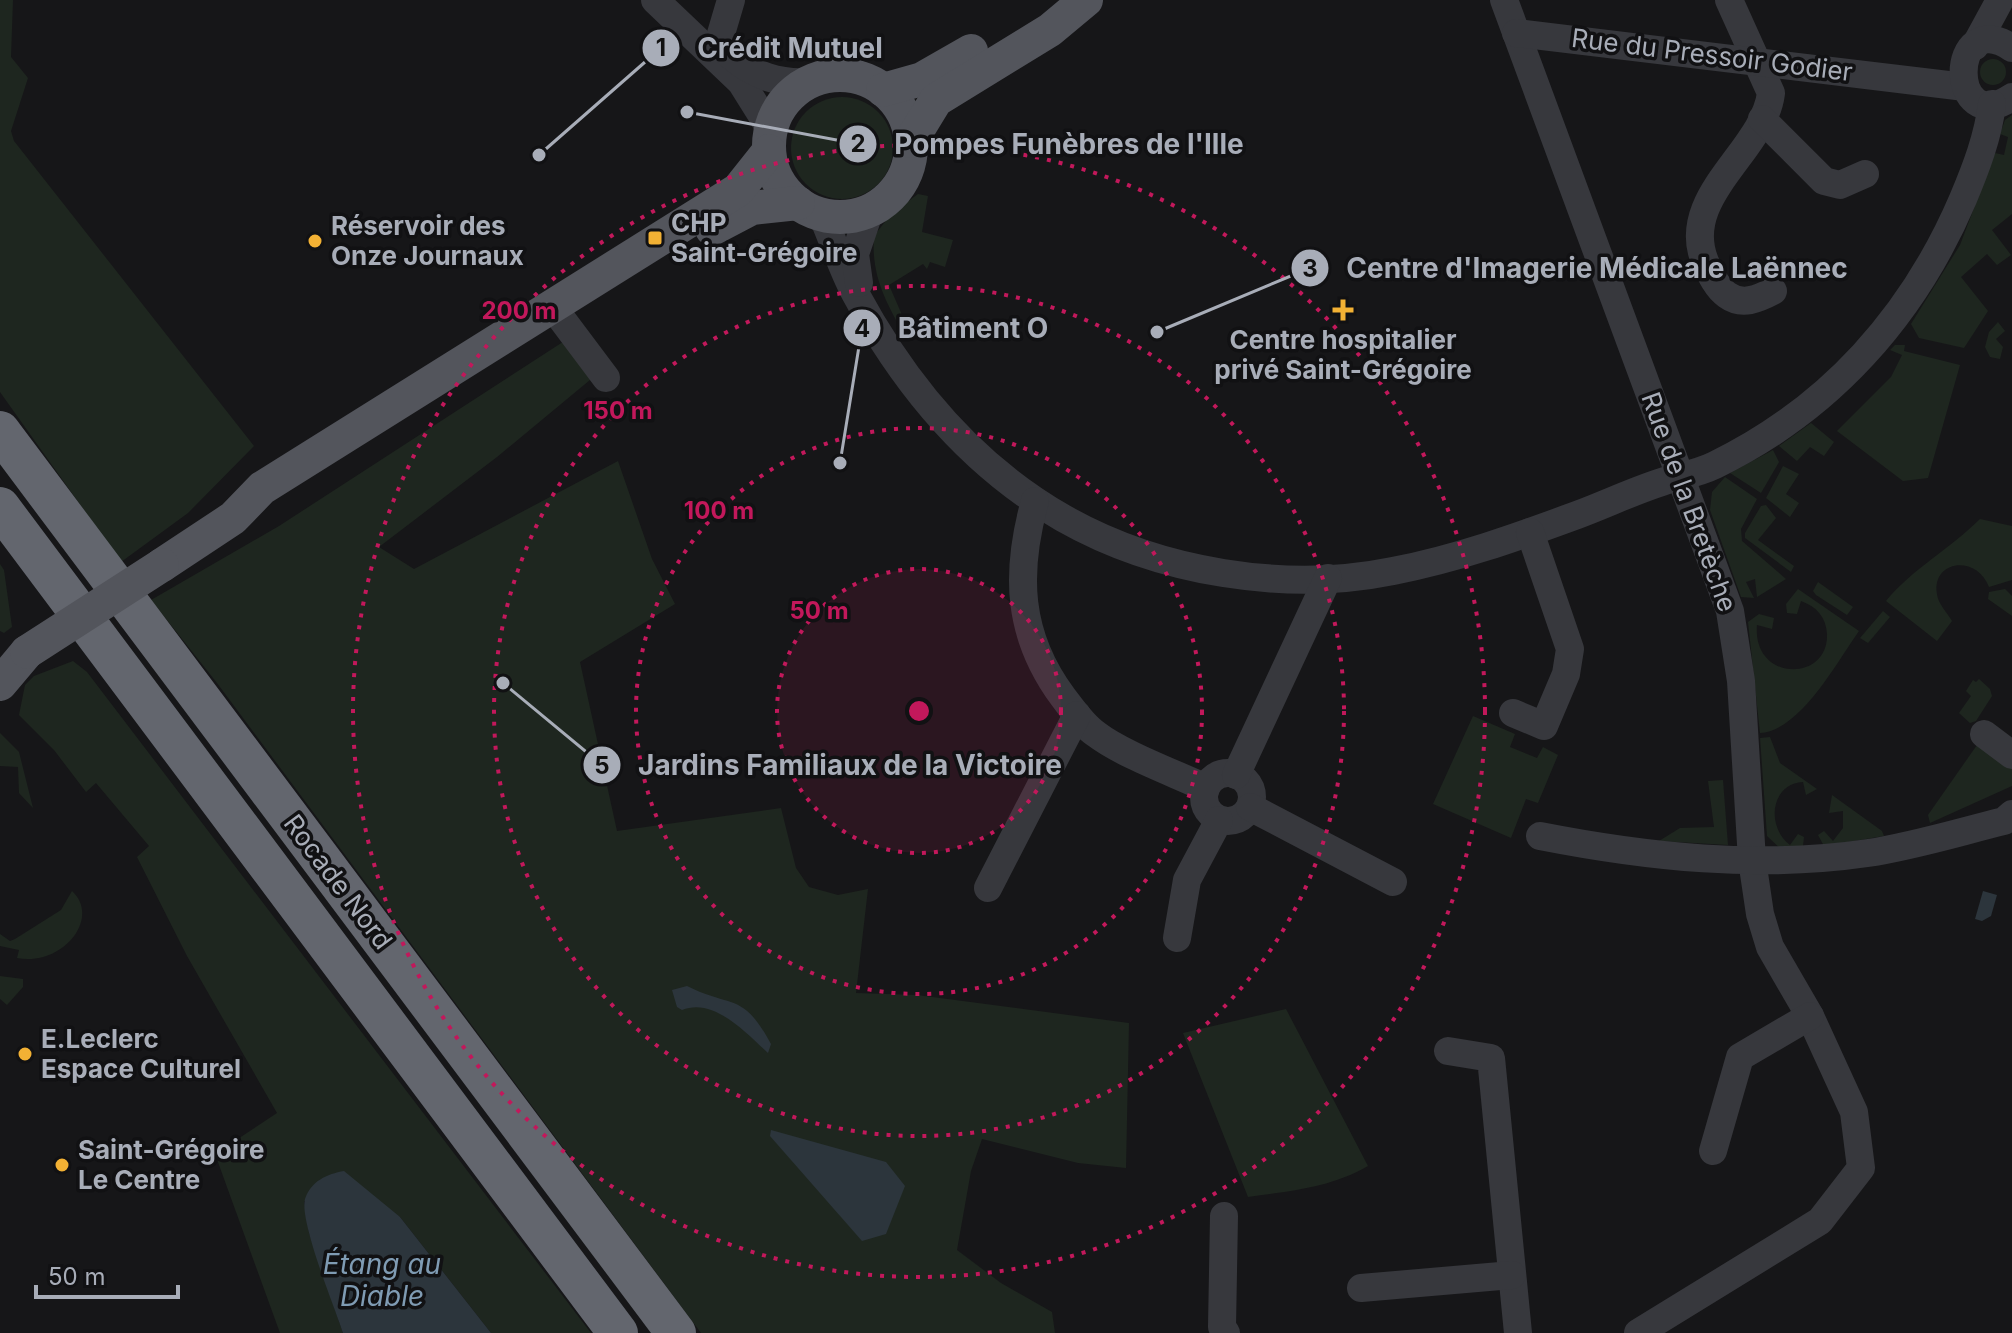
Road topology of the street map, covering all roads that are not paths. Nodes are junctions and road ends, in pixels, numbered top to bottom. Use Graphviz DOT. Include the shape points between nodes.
graph roads {
  1 [pos="655,0"];
  2 [pos="670,0"];
  3 [pos="731,0"];
  4 [pos="1504,0"];
  5 [pos="1729,0"];
  6 [pos="2000,0"];
  7 [pos="2010,0"];
  8 [pos="1080,4"];
  9 [pos="1516,33"];
  10 [pos="2012,41"];
  11 [pos="718,44"];
  12 [pos="2012,48"];
  13 [pos="1970,52"];
  14 [pos="1759,61"];
  15 [pos="1908,78"];
  16 [pos="810,82"];
  17 [pos="1965,87"];
  18 [pos="883,90"];
  19 [pos="2007,99"];
  20 [pos="1762,119"];
  21 [pos="770,141"];
  22 [pos="911,141"];
  23 [pos="1865,174"];
  24 [pos="807,208"];
  25 [pos="870,210"];
  26 [pos="1773,291"];
  27 [pos="567,324"];
  28 [pos="873,325"];
  29 [pos="606,378"];
  30 [pos="0,431"];
  31 [pos="1681,477"];
  32 [pos="1035,501"];
  33 [pos="0,507"];
  34 [pos="233,518"];
  35 [pos="1530,532"];
  36 [pos="1328,578"];
  37 [pos="13,653"];
  38 [pos="0,684"];
  39 [pos="1513,713"];
  40 [pos="1077,715"];
  41 [pos="1984,734"];
  42 [pos="2012,755"];
  43 [pos="1236,775"];
  44 [pos="1206,788"];
  45 [pos="1250,807"];
  46 [pos="2012,814"];
  47 [pos="1219,820"];
  48 [pos="1540,836"];
  49 [pos="1752,860"];
  50 [pos="1393,882"];
  51 [pos="988,888"];
  52 [pos="1177,938"];
  53 [pos="1810,1016"];
  54 [pos="1448,1051"];
  55 [pos="1713,1151"];
  56 [pos="1224,1216"];
  57 [pos="1512,1275"];
  58 [pos="1361,1288"];
  59 [pos="618,1333"];
  60 [pos="676,1333"];
  61 [pos="1226,1333"];
  62 [pos="1518,1333"];
  63 [pos="1638,1333"];
  1 -- 21 [label="street" via="741,82"];
  2 -- 11 [label="street"];
  3 -- 11 [label="street"];
  4 -- 9 [label="street, Rue de la Bretèche"];
  5 -- 14 [label="street"];
  6 -- 13 [label="street"];
  7 -- 10 [label="street"];
  8 -- 18 [label="main road" via="1043,13 922,79"];
  8 -- 22 [label="main road" via="1050,30 930,105"];
  9 -- 14 [label="street, Rue du Pressoir Godier"];
  9 -- 31 [label="street, Rue de la Bretèche"];
  11 -- 16 [label="street" via="738,62 778,82"];
  12 -- 13 [label="street" via="1994,41"];
  13 -- 15 [label="street, Rue du Pressoir Godier"];
  13 -- 17 [label="street" via="1961,72"];
  14 -- 15 [label="street, Rue du Pressoir Godier"];
  14 -- 20 [label="street" via="1771,93"];
  15 -- 17 [label="street, Rue du Pressoir Godier"];
  16 -- 18 [label="main road" via="848,76"];
  16 -- 21 [label="main road" via="781,107"];
  17 -- 19 [label="street" via="1976,99"];
  18 -- 22 [label="main road" via="902,113"];
  19 -- 31 [label="street" via="1952,224 1886,332 1830,389 1782,426 1714,466"];
  20 -- 23 [label="street" via="1824,181 1840,185"];
  20 -- 26 [label="street" via="1710,201 1700,247 1712,277 1728,296 1748,301"];
  21 -- 24 [label="main road" via="778,180"];
  21 -- 34 [label="main road" via="738,190 262,488"];
  22 -- 25 [label="main road" via="902,180"];
  24 -- 25 [label="main road" via="843,217"];
  24 -- 27 [label="main road" via="768,205 731,217"];
  24 -- 28 [label="street" via="825,222"];
  25 -- 28 [label="street" via="855,254"];
  27 -- 29 [label="street"];
  27 -- 34 [label="main road" via="275,502"];
  28 -- 32 [label="street" via="942,420"];
  30 -- 60 [label="highway, Rocade Nord"];
  31 -- 35 [label="street"];
  31 -- 49 [label="street, Rue de la Bretèche" via="1730,611 1741,681"];
  32 -- 36 [label="street" via="1091,532 1163,559 1274,578"];
  32 -- 40 [label="street" via="1023,551 1025,620 1046,674"];
  33 -- 59 [label="highway, Rocade Nord"];
  34 -- 37 [label="main road, bridge"];
  35 -- 36 [label="street" via="1433,562"];
  35 -- 39 [label="street" via="1565,632 1569,666 1544,726"];
  36 -- 43 [label="street"];
  37 -- 38 [label="main road"];
  40 -- 44 [label="street" via="1096,735"];
  40 -- 51 [label="street"];
  41 -- 42 [label="street"];
  43 -- 44 [label="street" via="1224,774"];
  43 -- 45 [label="street" via="1247,782"];
  44 -- 47 [label="street" via="1204,801"];
  45 -- 47 [label="street" via="1243,817"];
  45 -- 50 [label="street"];
  46 -- 49 [label="street" via="2004,821 1904,846"];
  47 -- 52 [label="street" via="1187,880"];
  48 -- 49 [label="street" via="1631,854"];
  49 -- 53 [label="street, Rue de la Bretèche" via="1770,947"];
  53 -- 55 [label="street" via="1740,1057"];
  53 -- 63 [label="street, Rue de la Bretèche" via="1854,1112 1861,1168 1820,1221"];
  54 -- 57 [label="street" via="1491,1058"];
  56 -- 61 [label="street"];
  57 -- 58 [label="street"];
  57 -- 62 [label="street"];
}
